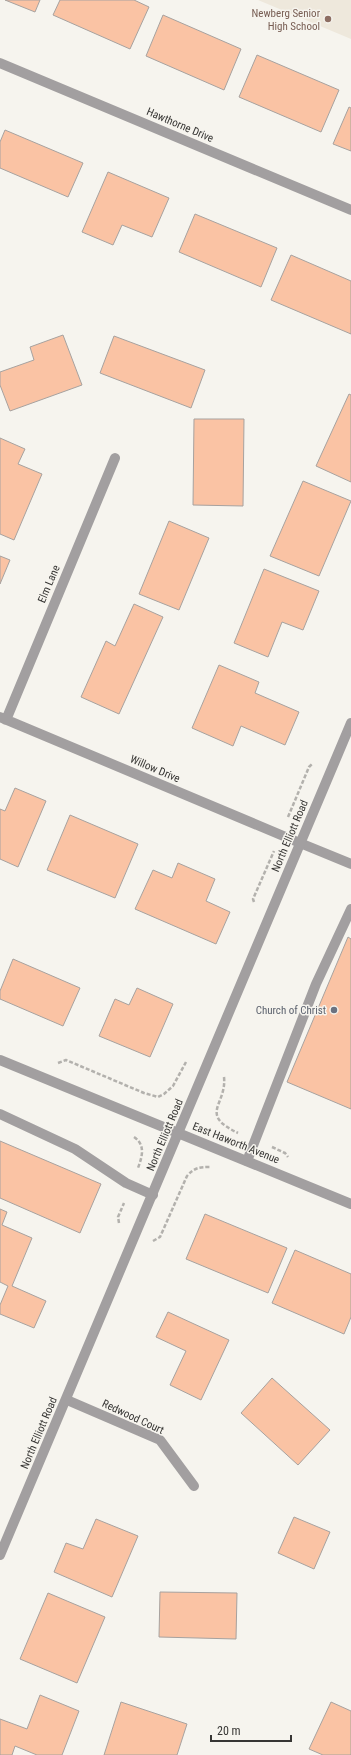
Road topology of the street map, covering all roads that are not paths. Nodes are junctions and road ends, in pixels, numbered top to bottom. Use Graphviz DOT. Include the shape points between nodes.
graph roads {
  1 [pos="0,63"];
  2 [pos="351,210"];
  3 [pos="115,458"];
  4 [pos="3,718"];
  5 [pos="351,723"];
  6 [pos="300,843"];
  7 [pos="351,864"];
  8 [pos="351,909"];
  9 [pos="0,1060"];
  10 [pos="0,1114"];
  11 [pos="178,1133"];
  12 [pos="247,1161"];
  13 [pos="152,1195"];
  14 [pos="351,1204"];
  15 [pos="67,1400"];
  16 [pos="194,1486"];
  17 [pos="0,1555"];
  1 -- 2 [label="street, Hawthorne Drive"];
  3 -- 4 [label="street, Elm Lane"];
  4 -- 6 [label="street, Willow Drive"];
  5 -- 6 [label="street, North Elliott Road"];
  6 -- 7 [label="street, Willow Drive"];
  6 -- 11 [label="street, North Elliott Road"];
  8 -- 12 [label="street" via="316,984"];
  9 -- 11 [label="street, East Haworth Avenue"];
  10 -- 13 [label="street" via="75,1149 126,1183"];
  11 -- 12 [label="street, East Haworth Avenue"];
  11 -- 13 [label="street, North Elliott Road"];
  12 -- 14 [label="street, East Haworth Avenue"];
  13 -- 15 [label="street, North Elliott Road"];
  15 -- 16 [label="street, Redwood Court" via="160,1440"];
  15 -- 17 [label="street, North Elliott Road"];
}
